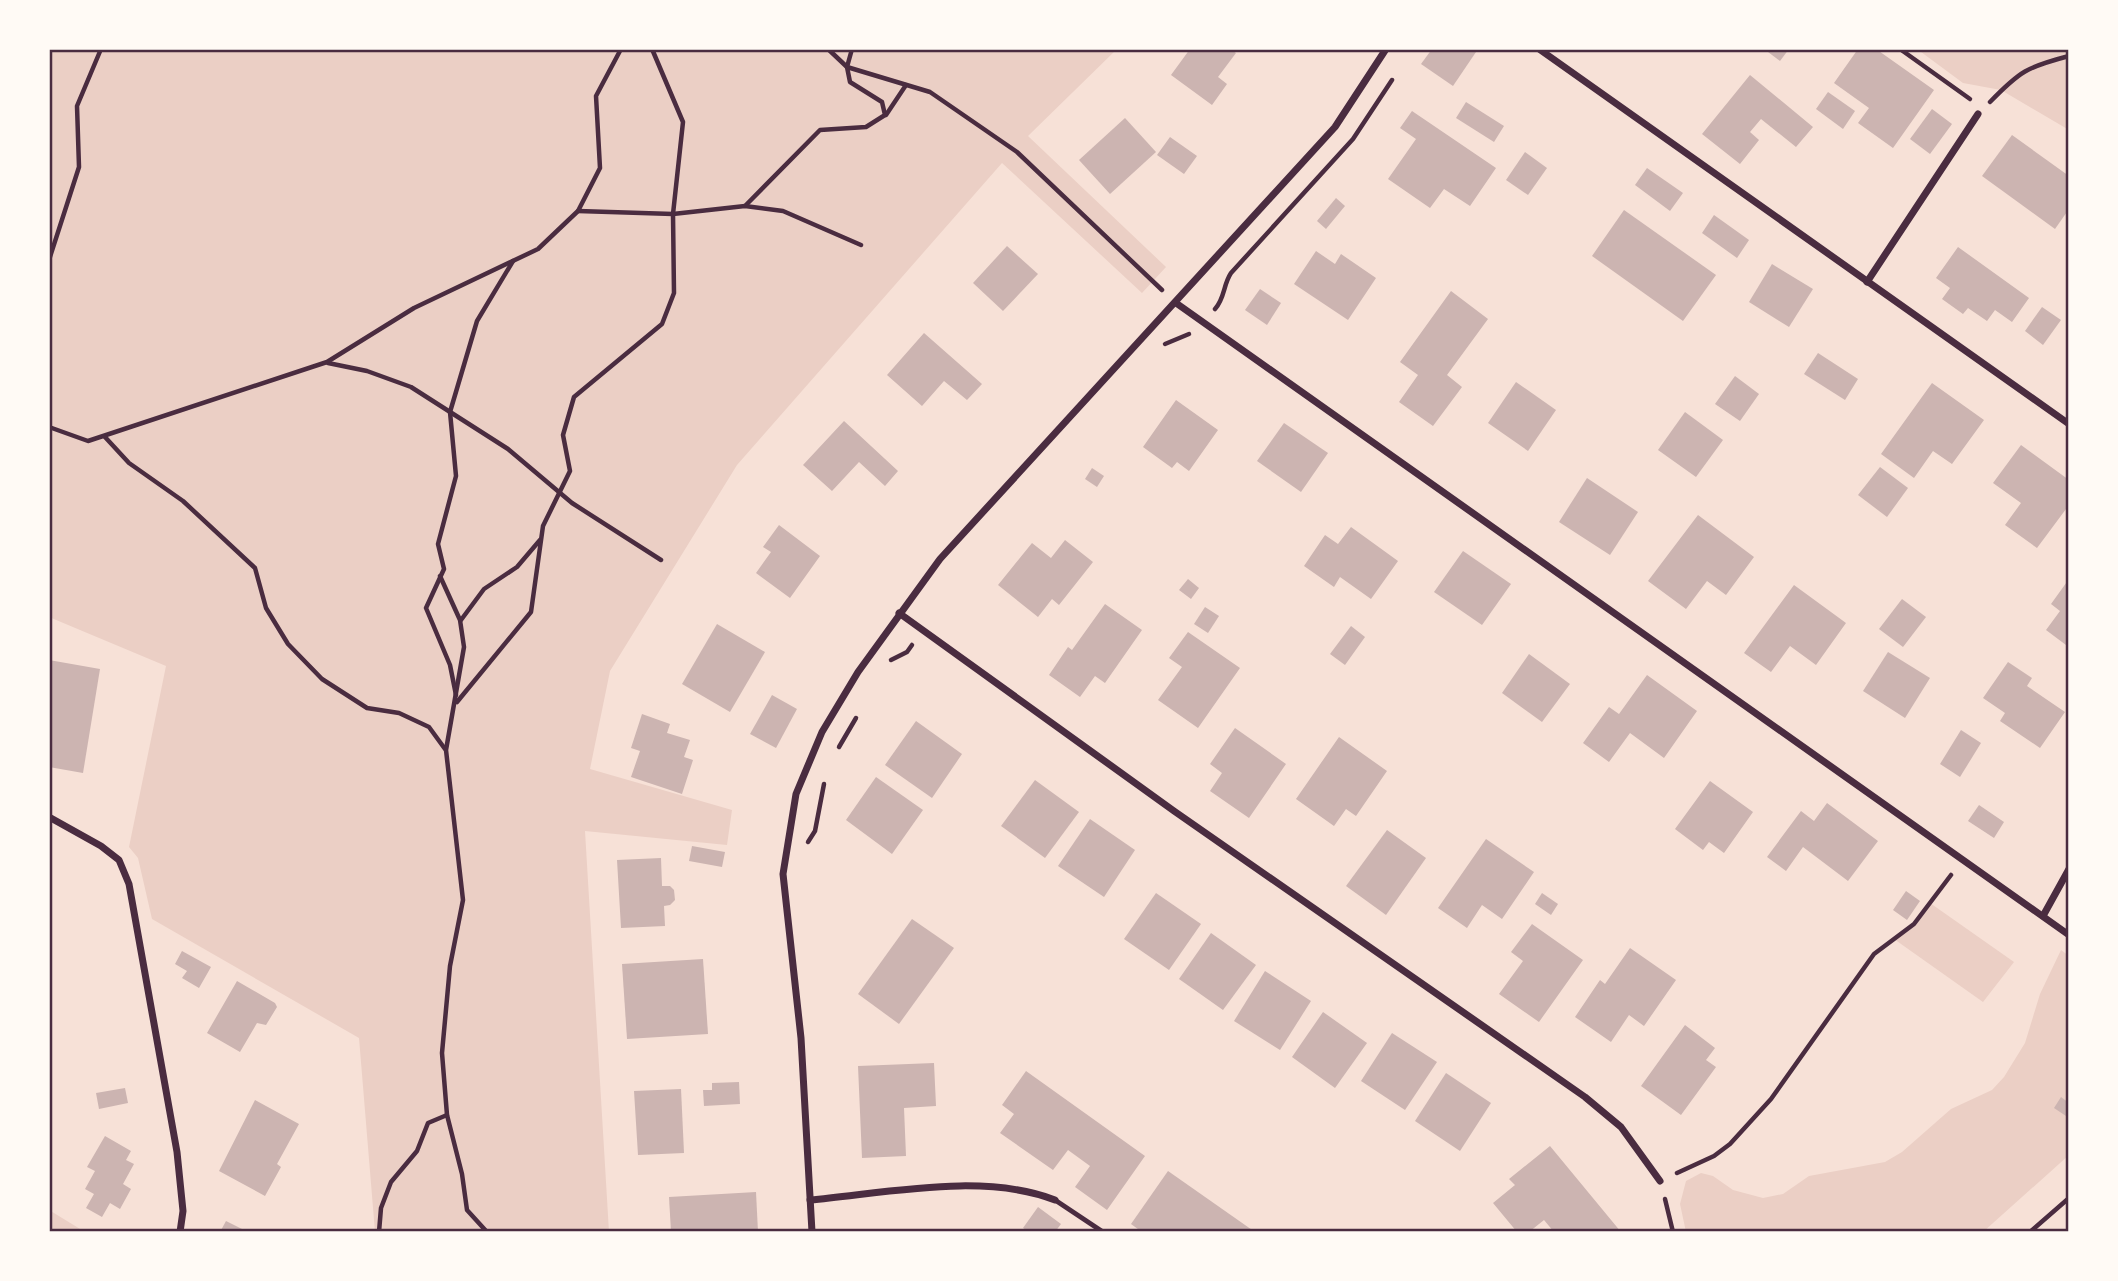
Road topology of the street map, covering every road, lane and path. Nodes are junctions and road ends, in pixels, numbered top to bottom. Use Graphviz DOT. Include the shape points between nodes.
graph roads {
  1 [pos="101,49"];
  2 [pos="621,49"];
  3 [pos="652,49"];
  4 [pos="828,49"];
  5 [pos="852,49"];
  6 [pos="1386,49"];
  7 [pos="1539,49"];
  8 [pos="1900,49"];
  9 [pos="2069,56"];
  10 [pos="847,67"];
  11 [pos="1396,72"];
  12 [pos="906,85"];
  13 [pos="1978,114"];
  14 [pos="885,116"];
  15 [pos="745,206"];
  16 [pos="578,211"];
  17 [pos="673,214"];
  18 [pos="861,245"];
  19 [pos="49,260"];
  20 [pos="513,260"];
  21 [pos="1867,282"];
  22 [pos="1176,303"];
  23 [pos="1204,323"];
  24 [pos="1163,345"];
  25 [pos="327,362"];
  26 [pos="450,412"];
  27 [pos="2069,424"];
  28 [pos="49,427"];
  29 [pos="105,437"];
  30 [pos="560,494"];
  31 [pos="541,539"];
  32 [pos="661,560"];
  33 [pos="440,576"];
  34 [pos="899,612"];
  35 [pos="460,621"];
  36 [pos="922,629"];
  37 [pos="887,664"];
  38 [pos="457,702"];
  39 [pos="859,713"];
  40 [pos="446,750"];
  41 [pos="835,757"];
  42 [pos="826,778"];
  43 [pos="49,817"];
  44 [pos="1962,860"];
  45 [pos="784,862"];
  46 [pos="2069,869"];
  47 [pos="2043,916"];
  48 [pos="2069,935"];
  49 [pos="447,1115"];
  50 [pos="1660,1181"];
  51 [pos="2069,1198"];
  52 [pos="810,1200"];
  53 [pos="1055,1200"];
  54 [pos="180,1232"];
  55 [pos="379,1232"];
  56 [pos="486,1232"];
  57 [pos="812,1232"];
  58 [pos="1103,1232"];
  59 [pos="1673,1232"];
  60 [pos="2030,1232"];
  1 -- 19 [label="path" via="77,106 79,167"];
  2 -- 16 [label="path" via="596,96 600,168"];
  3 -- 17 [label="path" via="683,122"];
  4 -- 10 [label="path"];
  5 -- 10 [label="path"];
  6 -- 22 [label="street" via="1335,127"];
  7 -- 21 [label="street"];
  8 -- 13 [label="path" via="1967,95"];
  9 -- 13 [label="path" via="2017,74"];
  10 -- 12 [label="path"];
  10 -- 14 [label="path" via="850,82 882,102"];
  11 -- 23 [label="path" via="1353,139 1231,274 1223,299"];
  12 -- 14 [label="path"];
  12 -- 22 [label="path" via="930,92 1017,152"];
  13 -- 21 [label="street"];
  14 -- 15 [label="path" via="866,127 820,130"];
  15 -- 17 [label="path"];
  15 -- 18 [label="path" via="783,211"];
  16 -- 17 [label="path"];
  16 -- 20 [label="path" via="538,249"];
  17 -- 30 [label="path" via="674,293 662,324 574,397 563,435 569,471"];
  20 -- 25 [label="path" via="414,308"];
  20 -- 26 [label="path" via="477,321"];
  21 -- 27 [label="street"];
  22 -- 23 [label="street"];
  22 -- 34 [label="street" via="958,538"];
  23 -- 24 [label="path"];
  23 -- 44 [label="street"];
  25 -- 26 [label="path" via="411,387"];
  25 -- 29 [label="path"];
  26 -- 30 [label="path" via="508,449"];
  26 -- 33 [label="path" via="456,476 438,544 444,569"];
  28 -- 29 [label="path" via="88,440"];
  29 -- 40 [label="path" via="129,463 183,501 255,568 271,617 288,644 322,679 367,708 399,713 429,727"];
  30 -- 31 [label="path"];
  30 -- 32 [label="path"];
  31 -- 35 [label="path" via="517,567 484,589"];
  31 -- 38 [label="path" via="531,612"];
  33 -- 35 [label="path"];
  33 -- 38 [label="path" via="426,608 450,665"];
  34 -- 36 [label="street"];
  34 -- 45 [label="street" via="822,732 796,794"];
  35 -- 38 [label="path" via="464,647"];
  36 -- 37 [label="path" via="907,652"];
  36 -- 50 [label="street" via="1585,1097 1622,1127"];
  38 -- 40 [label="path"];
  39 -- 41 [label="path"];
  40 -- 49 [label="path" via="463,900 450,966 442,1053"];
  42 -- 45 [label="path" via="811,838"];
  43 -- 54 [label="street" via="119,860 130,884 177,1152 183,1211"];
  44 -- 47 [label="street"];
  44 -- 50 [label="path" via="1914,924 1874,954 1771,1099 1730,1144"];
  45 -- 52 [label="street" via="783,889 802,1038"];
  46 -- 47 [label="street"];
  47 -- 48 [label="street"];
  49 -- 55 [label="path" via="428,1123 417,1151 391,1182 381,1208"];
  49 -- 56 [label="path" via="467,1210"];
  50 -- 59 [label="path"];
  51 -- 60 [label="path"];
  52 -- 53 [label="street" via="981,1185 1030,1191"];
  52 -- 57 [label="street"];
  53 -- 58 [label="lane"];
}
